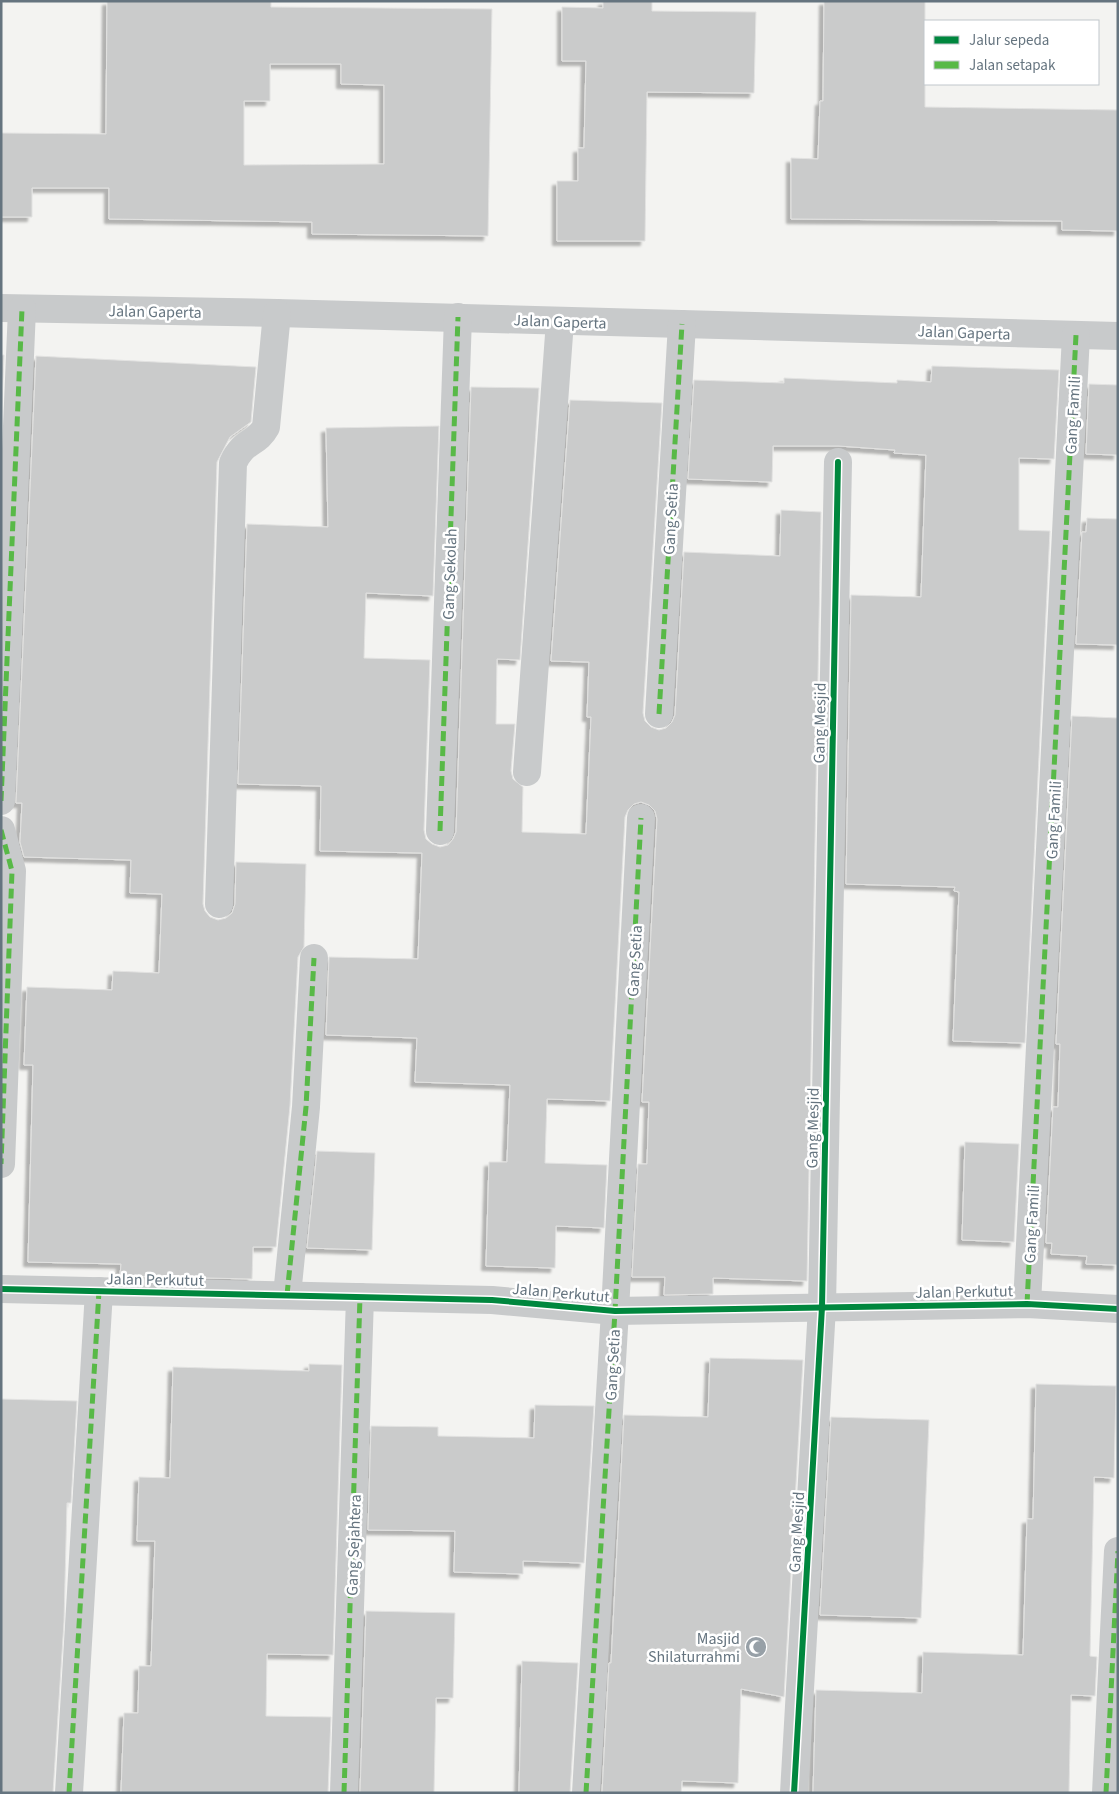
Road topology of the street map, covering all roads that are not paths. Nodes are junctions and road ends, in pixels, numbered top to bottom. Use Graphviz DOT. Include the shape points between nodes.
graph roads {
  1 [pos="12,308"];
  2 [pos="277,313"];
  3 [pos="458,317"];
  4 [pos="560,321"];
  5 [pos="682,324"];
  6 [pos="1076,335"];
  7 [pos="1118,336"];
  8 [pos="838,462"];
  9 [pos="659,714"];
  10 [pos="527,772"];
  11 [pos="1,801"];
  12 [pos="641,818"];
  13 [pos="1,830"];
  14 [pos="440,831"];
  15 [pos="218,904"];
  16 [pos="314,958"];
  17 [pos="1,1164"];
  18 [pos="1,1289"];
  19 [pos="99,1291"];
  20 [pos="287,1295"];
  21 [pos="360,1297"];
  22 [pos="1027,1304"];
  23 [pos="822,1307"];
  24 [pos="1118,1309"];
  25 [pos="616,1311"];
  26 [pos="1118,1551"];
  27 [pos="69,1793"];
  28 [pos="344,1793"];
  29 [pos="586,1793"];
  30 [pos="794,1793"];
  31 [pos="1106,1793"];
  1 -- 2 [label="street, Jalan Gaperta"];
  1 -- 11 [label="street"];
  2 -- 3 [label="street, Jalan Gaperta"];
  2 -- 15 [label="street" via="266,427 260,437 240,449 233,464"];
  3 -- 4 [label="street, Jalan Gaperta"];
  3 -- 14 [label="street, Gang Sekolah"];
  4 -- 5 [label="street, Jalan Gaperta"];
  4 -- 10 [label="street"];
  5 -- 6 [label="street, Jalan Gaperta"];
  5 -- 9 [label="street, Gang Setia"];
  6 -- 7 [label="street, Jalan Gaperta"];
  6 -- 22 [label="street, Gang Famili"];
  8 -- 23 [label="street, Gang Mesjid"];
  12 -- 25 [label="street, Gang Setia"];
  13 -- 17 [label="street" via="12,871"];
  16 -- 20 [label="street" via="306,1107"];
  18 -- 19 [label="street, Jalan Perkutut"];
  19 -- 20 [label="street, Jalan Perkutut"];
  19 -- 27 [label="street"];
  20 -- 21 [label="street, Jalan Perkutut"];
  21 -- 25 [label="street, Jalan Perkutut" via="492,1300"];
  21 -- 28 [label="street, Gang Sejahtera"];
  22 -- 23 [label="street, Jalan Perkutut"];
  22 -- 24 [label="street, Jalan Perkutut"];
  23 -- 25 [label="street, Jalan Perkutut"];
  23 -- 30 [label="street, Gang Mesjid"];
  25 -- 29 [label="street, Gang Setia"];
  26 -- 31 [label="street"];
}
